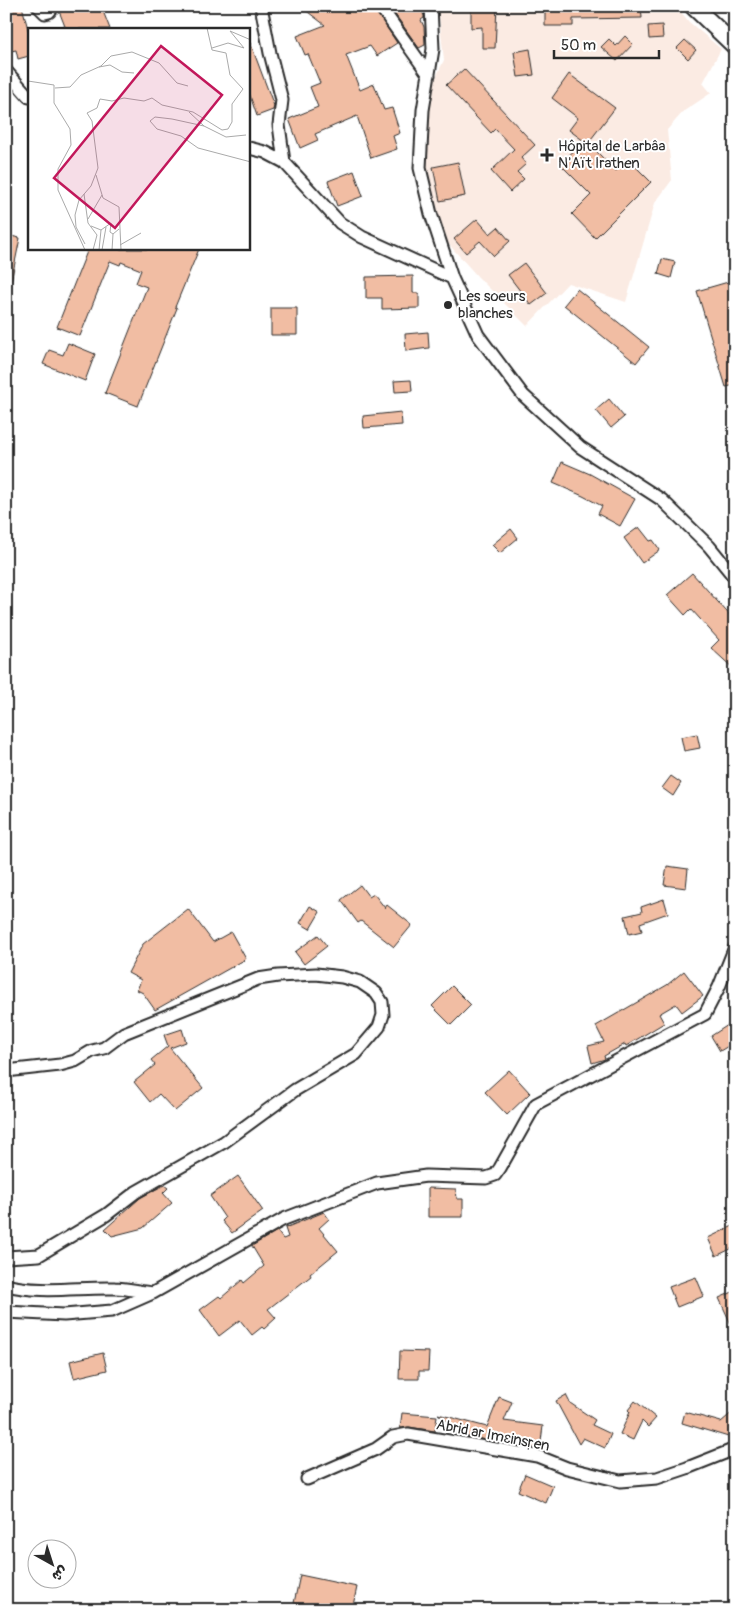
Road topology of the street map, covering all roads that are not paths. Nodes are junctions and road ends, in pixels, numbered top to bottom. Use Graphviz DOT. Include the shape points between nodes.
graph roads {
  1 [pos="38,6"];
  2 [pos="54,6"];
  3 [pos="261,6"];
  4 [pos="380,6"];
  5 [pos="431,6"];
  6 [pos="693,6"];
  7 [pos="735,46"];
  8 [pos="6,70"];
  9 [pos="429,75"];
  10 [pos="28,96"];
  11 [pos="250,148"];
  12 [pos="284,162"];
  13 [pos="452,278"];
  14 [pos="735,578"];
  15 [pos="735,947"];
  16 [pos="6,1071"];
  17 [pos="6,1258"];
  18 [pos="6,1286"];
  19 [pos="153,1293"];
  20 [pos="6,1312"];
  21 [pos="735,1449"];
  22 [pos="307,1479"];
  1 -- 2 [label="street" via="45,13"];
  3 -- 12 [label="street" via="282,100 279,125"];
  4 -- 9 [label="street"];
  5 -- 9 [label="street" via="434,49"];
  6 -- 7 [label="main road"];
  8 -- 10 [label="street"];
  9 -- 13 [label="street" via="423,110 420,168"];
  11 -- 12 [label="street"];
  12 -- 13 [label="street" via="340,223 362,237"];
  13 -- 14 [label="street" via="478,335 523,395 580,447 662,500 709,546"];
  15 -- 19 [label="street" via="705,1014 536,1104 494,1175 486,1178 426,1176 377,1183 284,1219"];
  16 -- 17 [label="street" via="75,1061 104,1048 124,1033 258,979 316,974 342,977 360,982 376,993 382,1002 383,1015 379,1027 356,1054 295,1090 224,1142 136,1192 106,1215 39,1255"];
  18 -- 19 [label="street" via="47,1291 116,1288"];
  19 -- 20 [label="street" via="112,1311 64,1315"];
  21 -- 22 [label="street, Abrid ar Imɛinsṛen" via="657,1478 620,1481 567,1468 537,1456 408,1434 393,1437 376,1449"];
}
